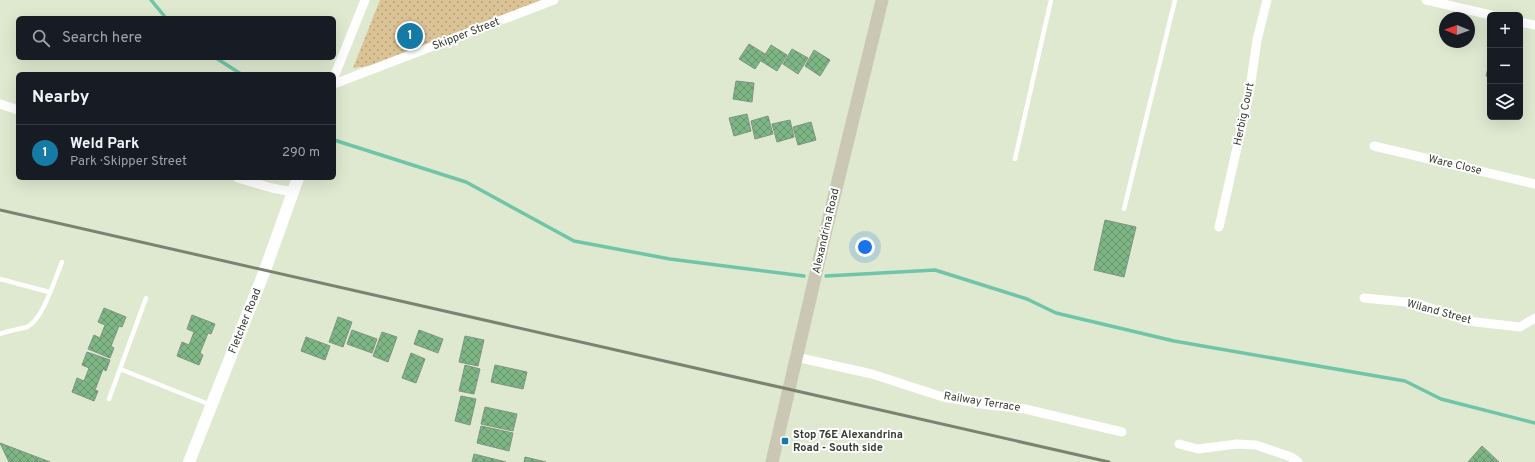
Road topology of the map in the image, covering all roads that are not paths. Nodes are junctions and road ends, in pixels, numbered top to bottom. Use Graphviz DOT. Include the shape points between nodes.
graph roads {
  1 [pos="365,0"];
  2 [pos="554,0"];
  3 [pos="882,0"];
  4 [pos="1051,0"];
  5 [pos="1175,0"];
  6 [pos="1267,0"];
  7 [pos="1426,0"];
  8 [pos="1487,14"];
  9 [pos="1523,23"];
  10 [pos="1535,25"];
  11 [pos="336,73"];
  12 [pos="336,83"];
  13 [pos="0,104"];
  14 [pos="16,109"];
  15 [pos="1374,146"];
  16 [pos="1015,159"];
  17 [pos="245,180"];
  18 [pos="297,180"];
  19 [pos="1535,184"];
  20 [pos="293,192"];
  21 [pos="1124,208"];
  22 [pos="1219,227"];
  23 [pos="62,262"];
  24 [pos="0,279"];
  25 [pos="49,292"];
  26 [pos="146,298"];
  27 [pos="1364,298"];
  28 [pos="1535,318"];
  29 [pos="0,334"];
  30 [pos="796,357"];
  31 [pos="120,369"];
  32 [pos="109,400"];
  33 [pos="211,405"];
  34 [pos="1122,432"];
  35 [pos="1179,444"];
  36 [pos="189,462"];
  37 [pos="772,462"];
  38 [pos="1298,462"];
  1 -- 11 [label="street"];
  2 -- 12 [label="street, Skipper Street"];
  3 -- 30 [label="main road, Alexandrina Road"];
  4 -- 16 [label="lane"];
  5 -- 21 [label="lane"];
  6 -- 22 [label="street, Herbig Court" via="1257,40 1249,95"];
  7 -- 8 [label="street"];
  9 -- 10 [label="street"];
  13 -- 14 [label="street"];
  15 -- 19 [label="street, Ware Close"];
  17 -- 20 [label="street"];
  18 -- 20 [label="street, Fletcher Road"];
  20 -- 33 [label="street, Fletcher Road"];
  23 -- 25 [label="lane"];
  24 -- 25 [label="lane"];
  25 -- 29 [label="lane" via="41,312 32,324"];
  26 -- 31 [label="lane"];
  27 -- 28 [label="street, Wiland Street" via="1416,303 1467,321 1520,326"];
  30 -- 34 [label="street, Railway Terrace" via="872,374 943,397 1025,409"];
  30 -- 37 [label="main road, Alexandrina Road"];
  31 -- 32 [label="lane"];
  31 -- 33 [label="lane"];
  33 -- 36 [label="street, Fletcher Road"];
  35 -- 38 [label="street" via="1198,449 1237,444 1256,446 1284,454"];
}
